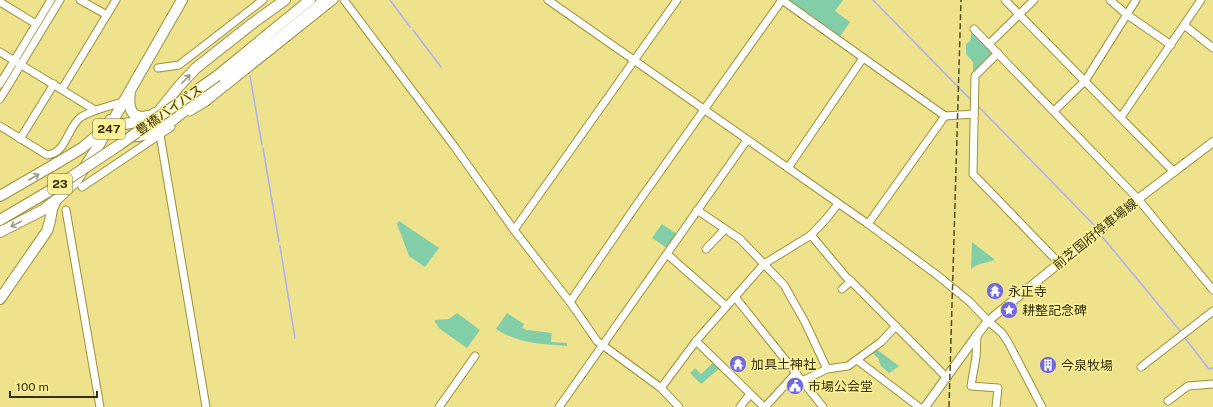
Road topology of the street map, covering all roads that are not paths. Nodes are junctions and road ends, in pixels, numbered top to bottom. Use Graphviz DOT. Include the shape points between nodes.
graph roads {
  1 [pos="51,0"];
  2 [pos="60,0"];
  3 [pos="80,0"];
  4 [pos="116,0"];
  5 [pos="182,0"];
  6 [pos="263,0"];
  7 [pos="285,0"];
  8 [pos="304,0"];
  9 [pos="310,0"];
  10 [pos="324,0"];
  11 [pos="334,0"];
  12 [pos="344,0"];
  13 [pos="677,0"];
  14 [pos="782,0"];
  15 [pos="1005,0"];
  16 [pos="1034,0"];
  17 [pos="1110,0"];
  18 [pos="1136,0"];
  19 [pos="1201,0"];
  20 [pos="551,1"];
  21 [pos="0,2"];
  22 [pos="1019,14"];
  23 [pos="1126,14"];
  24 [pos="107,15"];
  25 [pos="36,24"];
  26 [pos="1184,25"];
  27 [pos="974,29"];
  28 [pos="989,44"];
  29 [pos="1171,45"];
  30 [pos="1213,48"];
  31 [pos="153,50"];
  32 [pos="0,52"];
  33 [pos="998,53"];
  34 [pos="863,58"];
  35 [pos="14,60"];
  36 [pos="634,60"];
  37 [pos="21,65"];
  38 [pos="158,68"];
  39 [pos="216,74"];
  40 [pos="1085,80"];
  41 [pos="0,84"];
  42 [pos="54,84"];
  43 [pos="62,89"];
  44 [pos="130,90"];
  45 [pos="0,99"];
  46 [pos="119,103"];
  47 [pos="95,110"];
  48 [pos="704,110"];
  49 [pos="1054,111"];
  50 [pos="156,112"];
  51 [pos="974,114"];
  52 [pos="945,116"];
  53 [pos="1120,117"];
  54 [pos="111,120"];
  55 [pos="0,126"];
  56 [pos="160,135"];
  57 [pos="133,137"];
  58 [pos="20,138"];
  59 [pos="747,140"];
  60 [pos="1213,142"];
  61 [pos="96,149"];
  62 [pos="788,168"];
  63 [pos="1174,172"];
  64 [pos="82,187"];
  65 [pos="0,196"];
  66 [pos="1138,199"];
  67 [pos="56,200"];
  68 [pos="838,204"];
  69 [pos="66,210"];
  70 [pos="698,210"];
  71 [pos="0,216"];
  72 [pos="0,220"];
  73 [pos="868,224"];
  74 [pos="725,229"];
  75 [pos="514,230"];
  76 [pos="0,232"];
  77 [pos="811,235"];
  78 [pos="706,249"];
  79 [pos="667,254"];
  80 [pos="1059,263"];
  81 [pos="764,264"];
  82 [pos="851,281"];
  83 [pos="842,289"];
  84 [pos="1213,290"];
  85 [pos="735,297"];
  86 [pos="0,299"];
  87 [pos="570,302"];
  88 [pos="726,306"];
  89 [pos="1213,311"];
  90 [pos="988,321"];
  91 [pos="896,326"];
  92 [pos="977,335"];
  93 [pos="696,341"];
  94 [pos="602,345"];
  95 [pos="476,356"];
  96 [pos="857,360"];
  97 [pos="1141,367"];
  98 [pos="827,368"];
  99 [pos="796,373"];
  100 [pos="947,378"];
  101 [pos="802,381"];
  102 [pos="1213,384"];
  103 [pos="661,388"];
  104 [pos="750,394"];
  105 [pos="1168,401"];
  106 [pos="816,404"];
  107 [pos="100,407"];
  108 [pos="206,407"];
  109 [pos="439,407"];
  110 [pos="558,407"];
  111 [pos="679,407"];
  112 [pos="740,407"];
  113 [pos="764,407"];
  114 [pos="823,407"];
  115 [pos="919,407"];
  116 [pos="925,407"];
  117 [pos="996,407"];
  118 [pos="1042,407"];
  1 -- 25 [label="street"];
  2 -- 37 [label="street"];
  3 -- 24 [label="street"];
  4 -- 24 [label="street"];
  5 -- 31 [label="highway, 247"];
  6 -- 38 [label="street" via="179,65"];
  50 -- 7 [label="highway, one-way" via="196,68"];
  8 -- 39 [label="highway, 豊橋バイパス / 23"];
  9 -- 39 [label="highway, 豊橋バイパス / 23"];
  10 -- 57 [label="highway" via="278,40 165,126"];
  11 -- 56 [label="street" via="205,103"];
  12 -- 75 [label="street"];
  13 -- 36 [label="street"];
  14 -- 34 [label="street"];
  14 -- 48 [label="street"];
  15 -- 22 [label="street"];
  16 -- 22 [label="street"];
  17 -- 23 [label="street"];
  18 -- 23 [label="street"];
  19 -- 26 [label="street"];
  20 -- 36 [label="street"];
  21 -- 25 [label="street"];
  22 -- 28 [label="street"];
  22 -- 40 [label="street"];
  23 -- 29 [label="street"];
  23 -- 40 [label="street"];
  24 -- 43 [label="street"];
  25 -- 35 [label="street"];
  26 -- 29 [label="street"];
  26 -- 30 [label="street"];
  27 -- 28 [label="street"];
  28 -- 33 [label="street"];
  29 -- 53 [label="street"];
  31 -- 44 [label="highway, 247"];
  31 -- 46 [label="highway, 247"];
  32 -- 35 [label="street"];
  33 -- 49 [label="street"];
  33 -- 51 [label="street" via="975,76"];
  34 -- 52 [label="street"];
  34 -- 62 [label="street"];
  35 -- 37 [label="street"];
  35 -- 41 [label="street"];
  36 -- 48 [label="street"];
  36 -- 75 [label="street"];
  37 -- 42 [label="street"];
  37 -- 45 [label="street"];
  39 -- 71 [label="highway, 豊橋バイパス / 23, bridge" via="117,143"];
  39 -- 72 [label="highway, 豊橋バイパス / 23, bridge" via="119,145"];
  40 -- 49 [label="street"];
  40 -- 53 [label="street"];
  42 -- 43 [label="street"];
  42 -- 58 [label="street"];
  43 -- 47 [label="street"];
  44 -- 50 [label="highway" via="130,109 134,115 144,117"];
  44 -- 54 [label="highway, 247"];
  46 -- 47 [label="street"];
  46 -- 54 [label="highway, 247"];
  47 -- 58 [label="street" via="75,123 62,147 51,154 47,155"];
  48 -- 59 [label="street"];
  48 -- 87 [label="street"];
  49 -- 66 [label="street"];
  50 -- 54 [label="highway" via="139,122"];
  51 -- 52 [label="street"];
  51 -- 80 [label="street" via="973,174"];
  52 -- 73 [label="street"];
  53 -- 63 [label="street"];
  54 -- 57 [label="highway" via="116,131"];
  54 -- 61 [label="highway, 247"];
  65 -- 54 [label="highway, 23, one-way" via="52,166"];
  55 -- 58 [label="street"];
  56 -- 64 [label="street"];
  56 -- 108 [label="street"];
  57 -- 61 [label="highway" via="110,139"];
  59 -- 62 [label="street"];
  59 -- 70 [label="street"];
  60 -- 63 [label="main road, 前芝国府停車場線"];
  61 -- 67 [label="highway, 247" via="76,181"];
  62 -- 68 [label="street"];
  63 -- 66 [label="main road, 前芝国府停車場線"];
  66 -- 80 [label="main road, 前芝国府停車場線"];
  66 -- 84 [label="street"];
  67 -- 76 [label="highway, 23, one-way"];
  67 -- 86 [label="highway, 247" via="47,230"];
  68 -- 73 [label="street"];
  68 -- 77 [label="street"];
  69 -- 107 [label="street"];
  70 -- 74 [label="street"];
  70 -- 79 [label="street"];
  73 -- 90 [label="street" via="970,302"];
  74 -- 78 [label="street"];
  74 -- 81 [label="street" via="740,239"];
  75 -- 87 [label="street"];
  77 -- 81 [label="street"];
  77 -- 82 [label="street"];
  79 -- 88 [label="street"];
  79 -- 94 [label="street"];
  80 -- 90 [label="main road, 前芝国府停車場線"];
  81 -- 85 [label="street"];
  81 -- 98 [label="street" via="784,285"];
  82 -- 83 [label="street"];
  82 -- 91 [label="street"];
  85 -- 88 [label="street"];
  85 -- 99 [label="street"];
  87 -- 94 [label="street"];
  88 -- 93 [label="street"];
  89 -- 97 [label="street"];
  90 -- 92 [label="main road, 前芝国府停車場線"];
  90 -- 118 [label="street" via="1008,342"];
  91 -- 96 [label="street" via="886,338"];
  91 -- 100 [label="street"];
  92 -- 100 [label="main road, 前芝国府停車場線"];
  92 -- 117 [label="street" via="971,386 998,388"];
  93 -- 103 [label="street"];
  93 -- 104 [label="street"];
  94 -- 103 [label="street"];
  94 -- 110 [label="street"];
  95 -- 109 [label="street"];
  96 -- 98 [label="street" via="844,367"];
  96 -- 115 [label="street"];
  98 -- 101 [label="street"];
  99 -- 101 [label="street"];
  99 -- 113 [label="street"];
  100 -- 116 [label="main road, 前芝国府停車場線"];
  101 -- 106 [label="street"];
  102 -- 105 [label="street" via="1188,386"];
  103 -- 111 [label="street"];
  104 -- 112 [label="street"];
  104 -- 113 [label="street"];
  106 -- 114 [label="street"];
}
